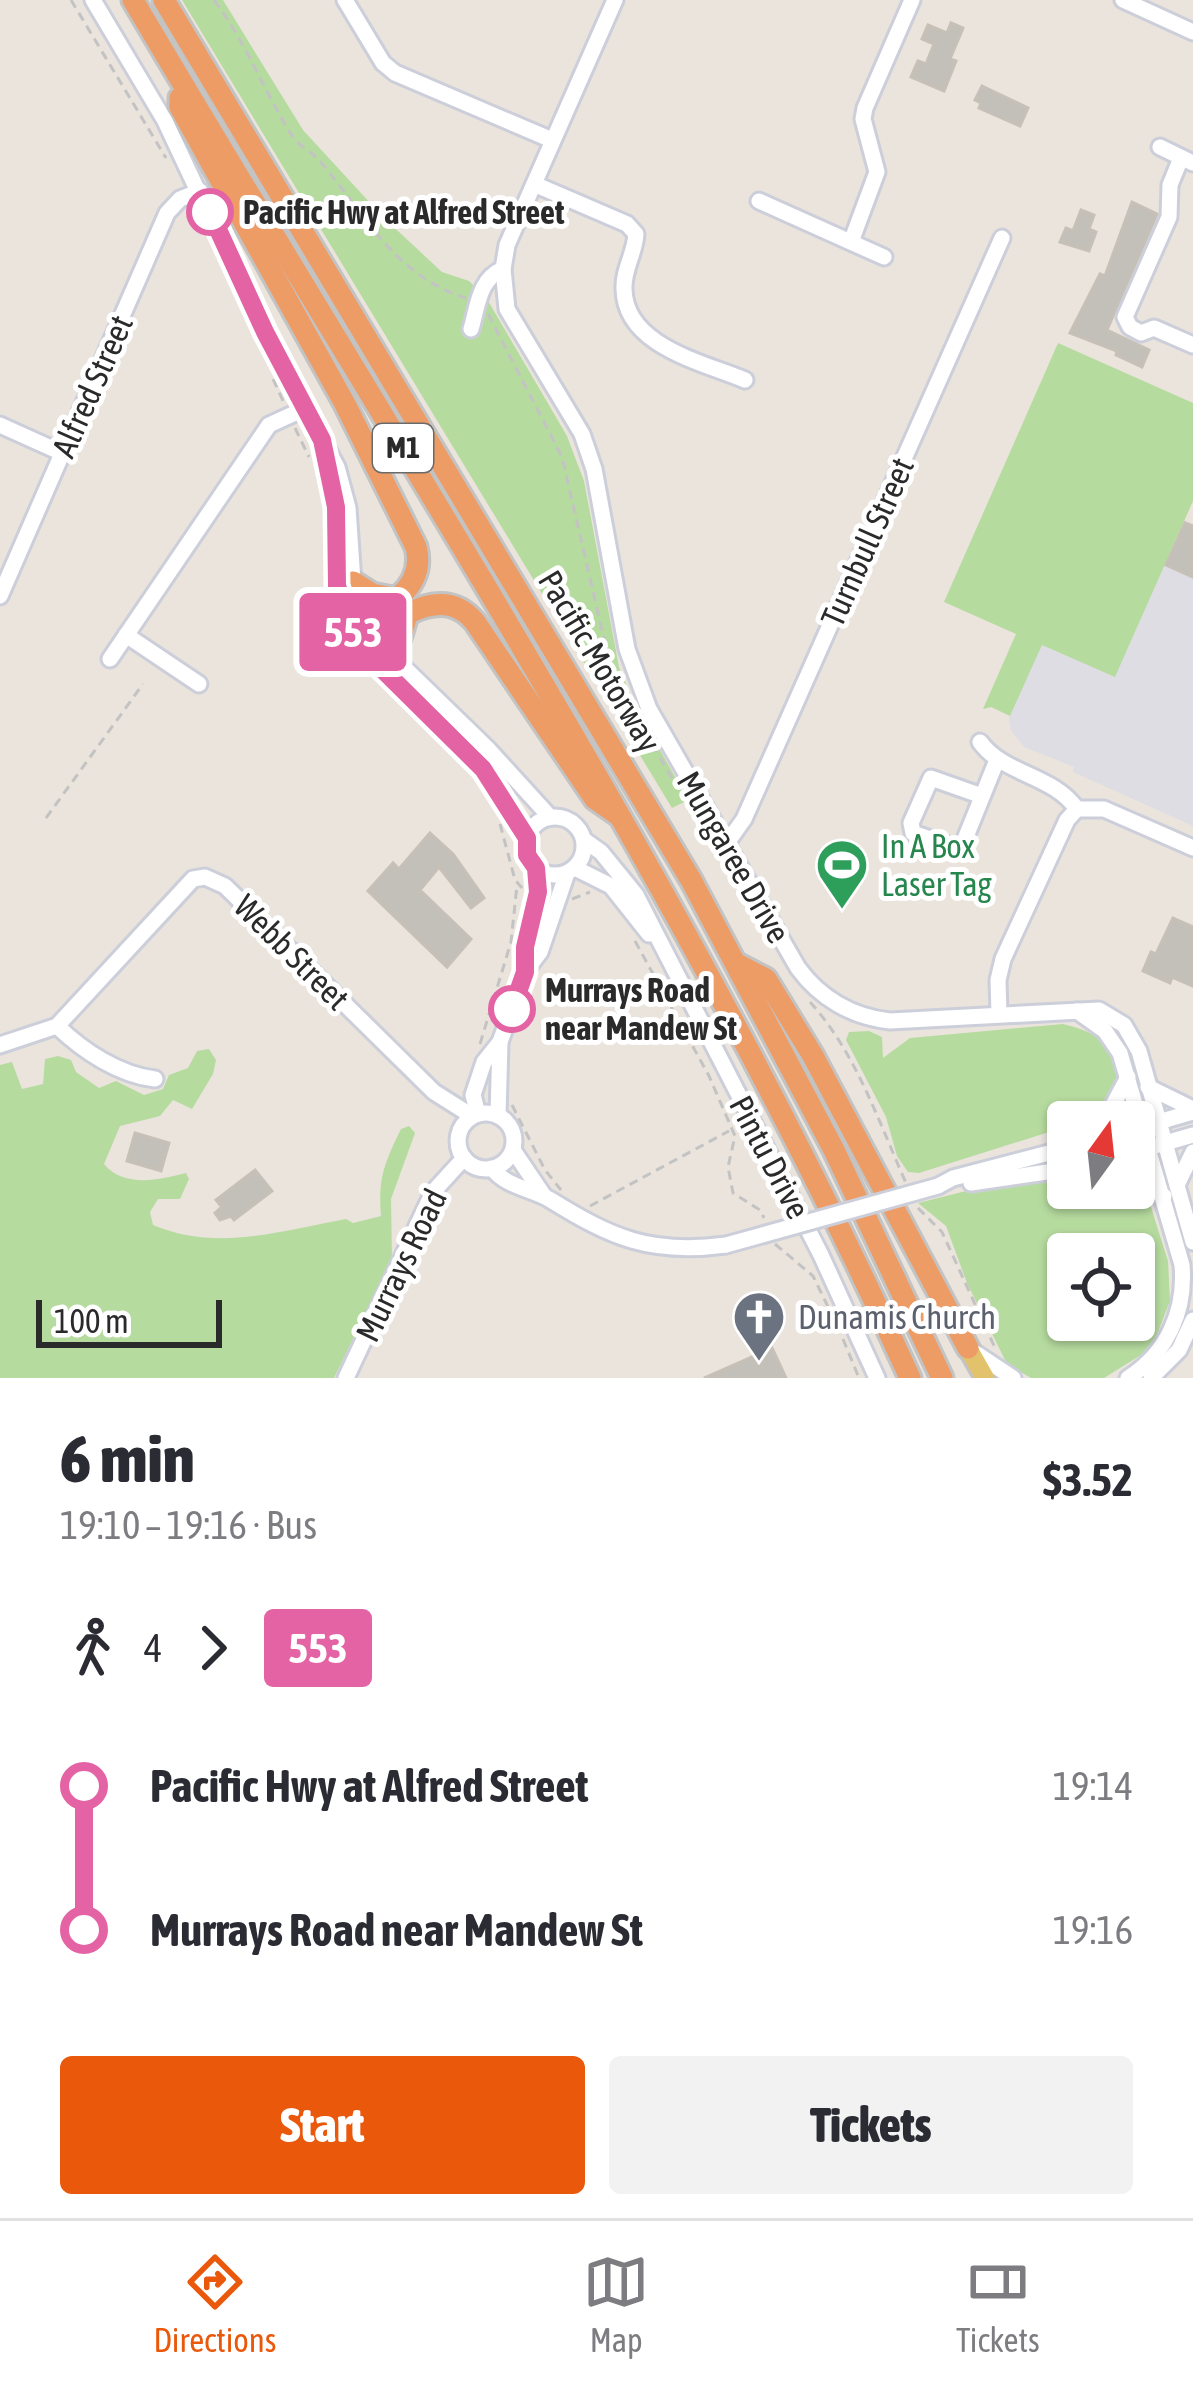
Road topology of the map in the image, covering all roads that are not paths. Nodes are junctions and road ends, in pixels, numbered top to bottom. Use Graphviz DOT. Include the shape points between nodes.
graph roads {
  1 [pos="93,0"];
  2 [pos="133,0"];
  3 [pos="164,0"];
  4 [pos="345,0"];
  5 [pos="615,0"];
  6 [pos="912,0"];
  7 [pos="1123,0"];
  8 [pos="1193,32"];
  9 [pos="180,79"];
  10 [pos="552,140"];
  11 [pos="1160,147"];
  12 [pos="1187,160"];
  13 [pos="534,184"];
  14 [pos="200,191"];
  15 [pos="760,201"];
  16 [pos="1002,238"];
  17 [pos="851,242"];
  18 [pos="884,256"];
  19 [pos="503,269"];
  20 [pos="471,328"];
  21 [pos="1193,345"];
  22 [pos="745,380"];
  23 [pos="306,408"];
  24 [pos="0,425"];
  25 [pos="322,440"];
  26 [pos="62,453"];
  27 [pos="352,582"];
  28 [pos="0,596"];
  29 [pos="402,607"];
  30 [pos="356,630"];
  31 [pos="126,635"];
  32 [pos="394,658"];
  33 [pos="110,659"];
  34 [pos="199,684"];
  35 [pos="980,742"];
  36 [pos="997,760"];
  37 [pos="982,796"];
  38 [pos="1077,809"];
  39 [pos="550,818"];
  40 [pos="623,818"];
  41 [pos="527,838"];
  42 [pos="584,840"];
  43 [pos="727,843"];
  44 [pos="1193,848"];
  45 [pos="536,868"];
  46 [pos="571,871"];
  47 [pos="656,940"];
  48 [pos="738,965"];
  49 [pos="525,972"];
  50 [pos="1077,1011"];
  51 [pos="999,1014"];
  52 [pos="57,1025"];
  53 [pos="500,1042"];
  54 [pos="0,1045"];
  55 [pos="1128,1078"];
  56 [pos="155,1079"];
  57 [pos="1148,1088"];
  58 [pos="1115,1101"];
  59 [pos="1136,1101"];
  60 [pos="1147,1101"];
  61 [pos="1193,1111"];
  62 [pos="475,1115"];
  63 [pos="498,1115"];
  64 [pos="1155,1123"];
  65 [pos="1193,1135"];
  66 [pos="1155,1145"];
  67 [pos="513,1150"];
  68 [pos="1193,1151"];
  69 [pos="1047,1153"];
  70 [pos="464,1158"];
  71 [pos="1155,1159"];
  72 [pos="492,1168"];
  73 [pos="1047,1172"];
  74 [pos="1155,1184"];
  75 [pos="938,1186"];
  76 [pos="1170,1190"];
  77 [pos="544,1196"];
  78 [pos="1193,1242"];
  79 [pos="1193,1320"];
  80 [pos="968,1348"];
  81 [pos="346,1378"];
  82 [pos="877,1378"];
  83 [pos="910,1378"];
  84 [pos="942,1378"];
  85 [pos="985,1378"];
  86 [pos="1013,1378"];
  87 [pos="1128,1378"];
  88 [pos="1151,1378"];
  1 -- 14 [label="street"];
  2 -- 9 [label="highway, Pacific Motorway / M1"];
  3 -- 48 [label="highway, Pacific Motorway / M1"];
  4 -- 10 [label="street" via="395,73"];
  5 -- 10 [label="street"];
  6 -- 17 [label="street" via="865,108 877,172"];
  7 -- 8 [label="street"];
  9 -- 29 [label="highway" via="180,107 416,547 418,574"];
  9 -- 40 [label="highway, Pacific Motorway / M1"];
  10 -- 13 [label="street"];
  11 -- 12 [label="street"];
  12 -- 21 [label="street" via="1170,185 1168,217 1125,317 1141,332 1154,328"];
  13 -- 19 [label="street"];
  13 -- 22 [label="street" via="636,234 623,287 635,325"];
  14 -- 23 [label="street"];
  14 -- 26 [label="street, Alfred Street" via="167,213"];
  15 -- 17 [label="street"];
  16 -- 43 [label="street, Turnbull Street"];
  17 -- 18 [label="street"];
  19 -- 20 [label="street" via="484,282"];
  19 -- 43 [label="street, Mungaree Drive" via="513,324 582,434 594,470 627,649 643,694"];
  23 -- 25 [label="street"];
  23 -- 31 [label="street" via="269,425"];
  24 -- 26 [label="street"];
  25 -- 27 [label="street" via="346,495"];
  25 -- 30 [label="street" via="336,507 337,586"];
  26 -- 28 [label="street, Alfred Street"];
  27 -- 29 [label="highway"];
  27 -- 30 [label="street"];
  29 -- 30 [label="highway"];
  29 -- 32 [label="highway"];
  29 -- 40 [label="highway" via="452,604 466,612 595,799"];
  30 -- 32 [label="street"];
  30 -- 41 [label="street" via="483,769"];
  31 -- 33 [label="street"];
  31 -- 34 [label="street"];
  32 -- 39 [label="street"];
  35 -- 36 [label="street"];
  36 -- 37 [label="street"];
  36 -- 38 [label="street" via="1055,786"];
  37 -- 37 [label="street" via="958,849 913,832 931,778"];
  38 -- 44 [label="street" via="1104,809"];
  38 -- 51 [label="street" via="1003,959"];
  39 -- 41 [label="street"];
  39 -- 42 [label="street" via="567,820"];
  40 -- 83 [label="highway, Pacific Motorway / M1" via="781,1108"];
  41 -- 45 [label="street"];
  42 -- 46 [label="street"];
  42 -- 47 [label="street, Pintu Drive" via="629,886"];
  43 -- 51 [label="street, Mungaree Drive" via="798,968 830,1000 890,1021"];
  45 -- 46 [label="street"];
  45 -- 49 [label="street"];
  46 -- 47 [label="street, Pintu Drive" via="611,886"];
  46 -- 49 [label="street"];
  47 -- 82 [label="street, Pintu Drive"];
  48 -- 80 [label="highway" via="766,979 813,1056"];
  48 -- 84 [label="highway, Pacific Motorway / M1"];
  49 -- 53 [label="street"];
  50 -- 51 [label="street, Mungaree Drive"];
  50 -- 55 [label="street, Mungaree Drive" via="1113,1040"];
  50 -- 57 [label="street, Mungaree Drive" via="1104,1011 1124,1025"];
  52 -- 54 [label="street, Webb Street"];
  52 -- 56 [label="street" via="128,1074"];
  52 -- 62 [label="street, Webb Street" via="193,879 205,877 225,886 434,1092"];
  53 -- 62 [label="street" via="475,1088"];
  53 -- 63 [label="street"];
  55 -- 58 [label="street"];
  55 -- 59 [label="street, Mungaree Drive"];
  57 -- 60 [label="street, Mungaree Drive"];
  57 -- 61 [label="street"];
  61 -- 64 [label="street"];
  62 -- 63 [label="street"];
  62 -- 70 [label="street" via="460,1130"];
  63 -- 67 [label="street" via="513,1134"];
  65 -- 66 [label="street"];
  67 -- 72 [label="street"];
  67 -- 77 [label="street"];
  68 -- 76 [label="street"];
  69 -- 75 [label="street"];
  70 -- 72 [label="street"];
  70 -- 81 [label="street, Murrays Road" via="433,1192"];
  71 -- 76 [label="street, Mungaree Drive"];
  72 -- 77 [label="street"];
  73 -- 75 [label="street"];
  74 -- 76 [label="street"];
  75 -- 77 [label="street, bridge" via="726,1244 675,1248 587,1224"];
  76 -- 78 [label="street, Mungaree Drive"];
  76 -- 87 [label="street, Mungaree Drive" via="1183,1294 1166,1339"];
  79 -- 88 [label="street" via="1179,1350"];
  80 -- 85 [label="main road"];
  80 -- 86 [label="street"];
}
